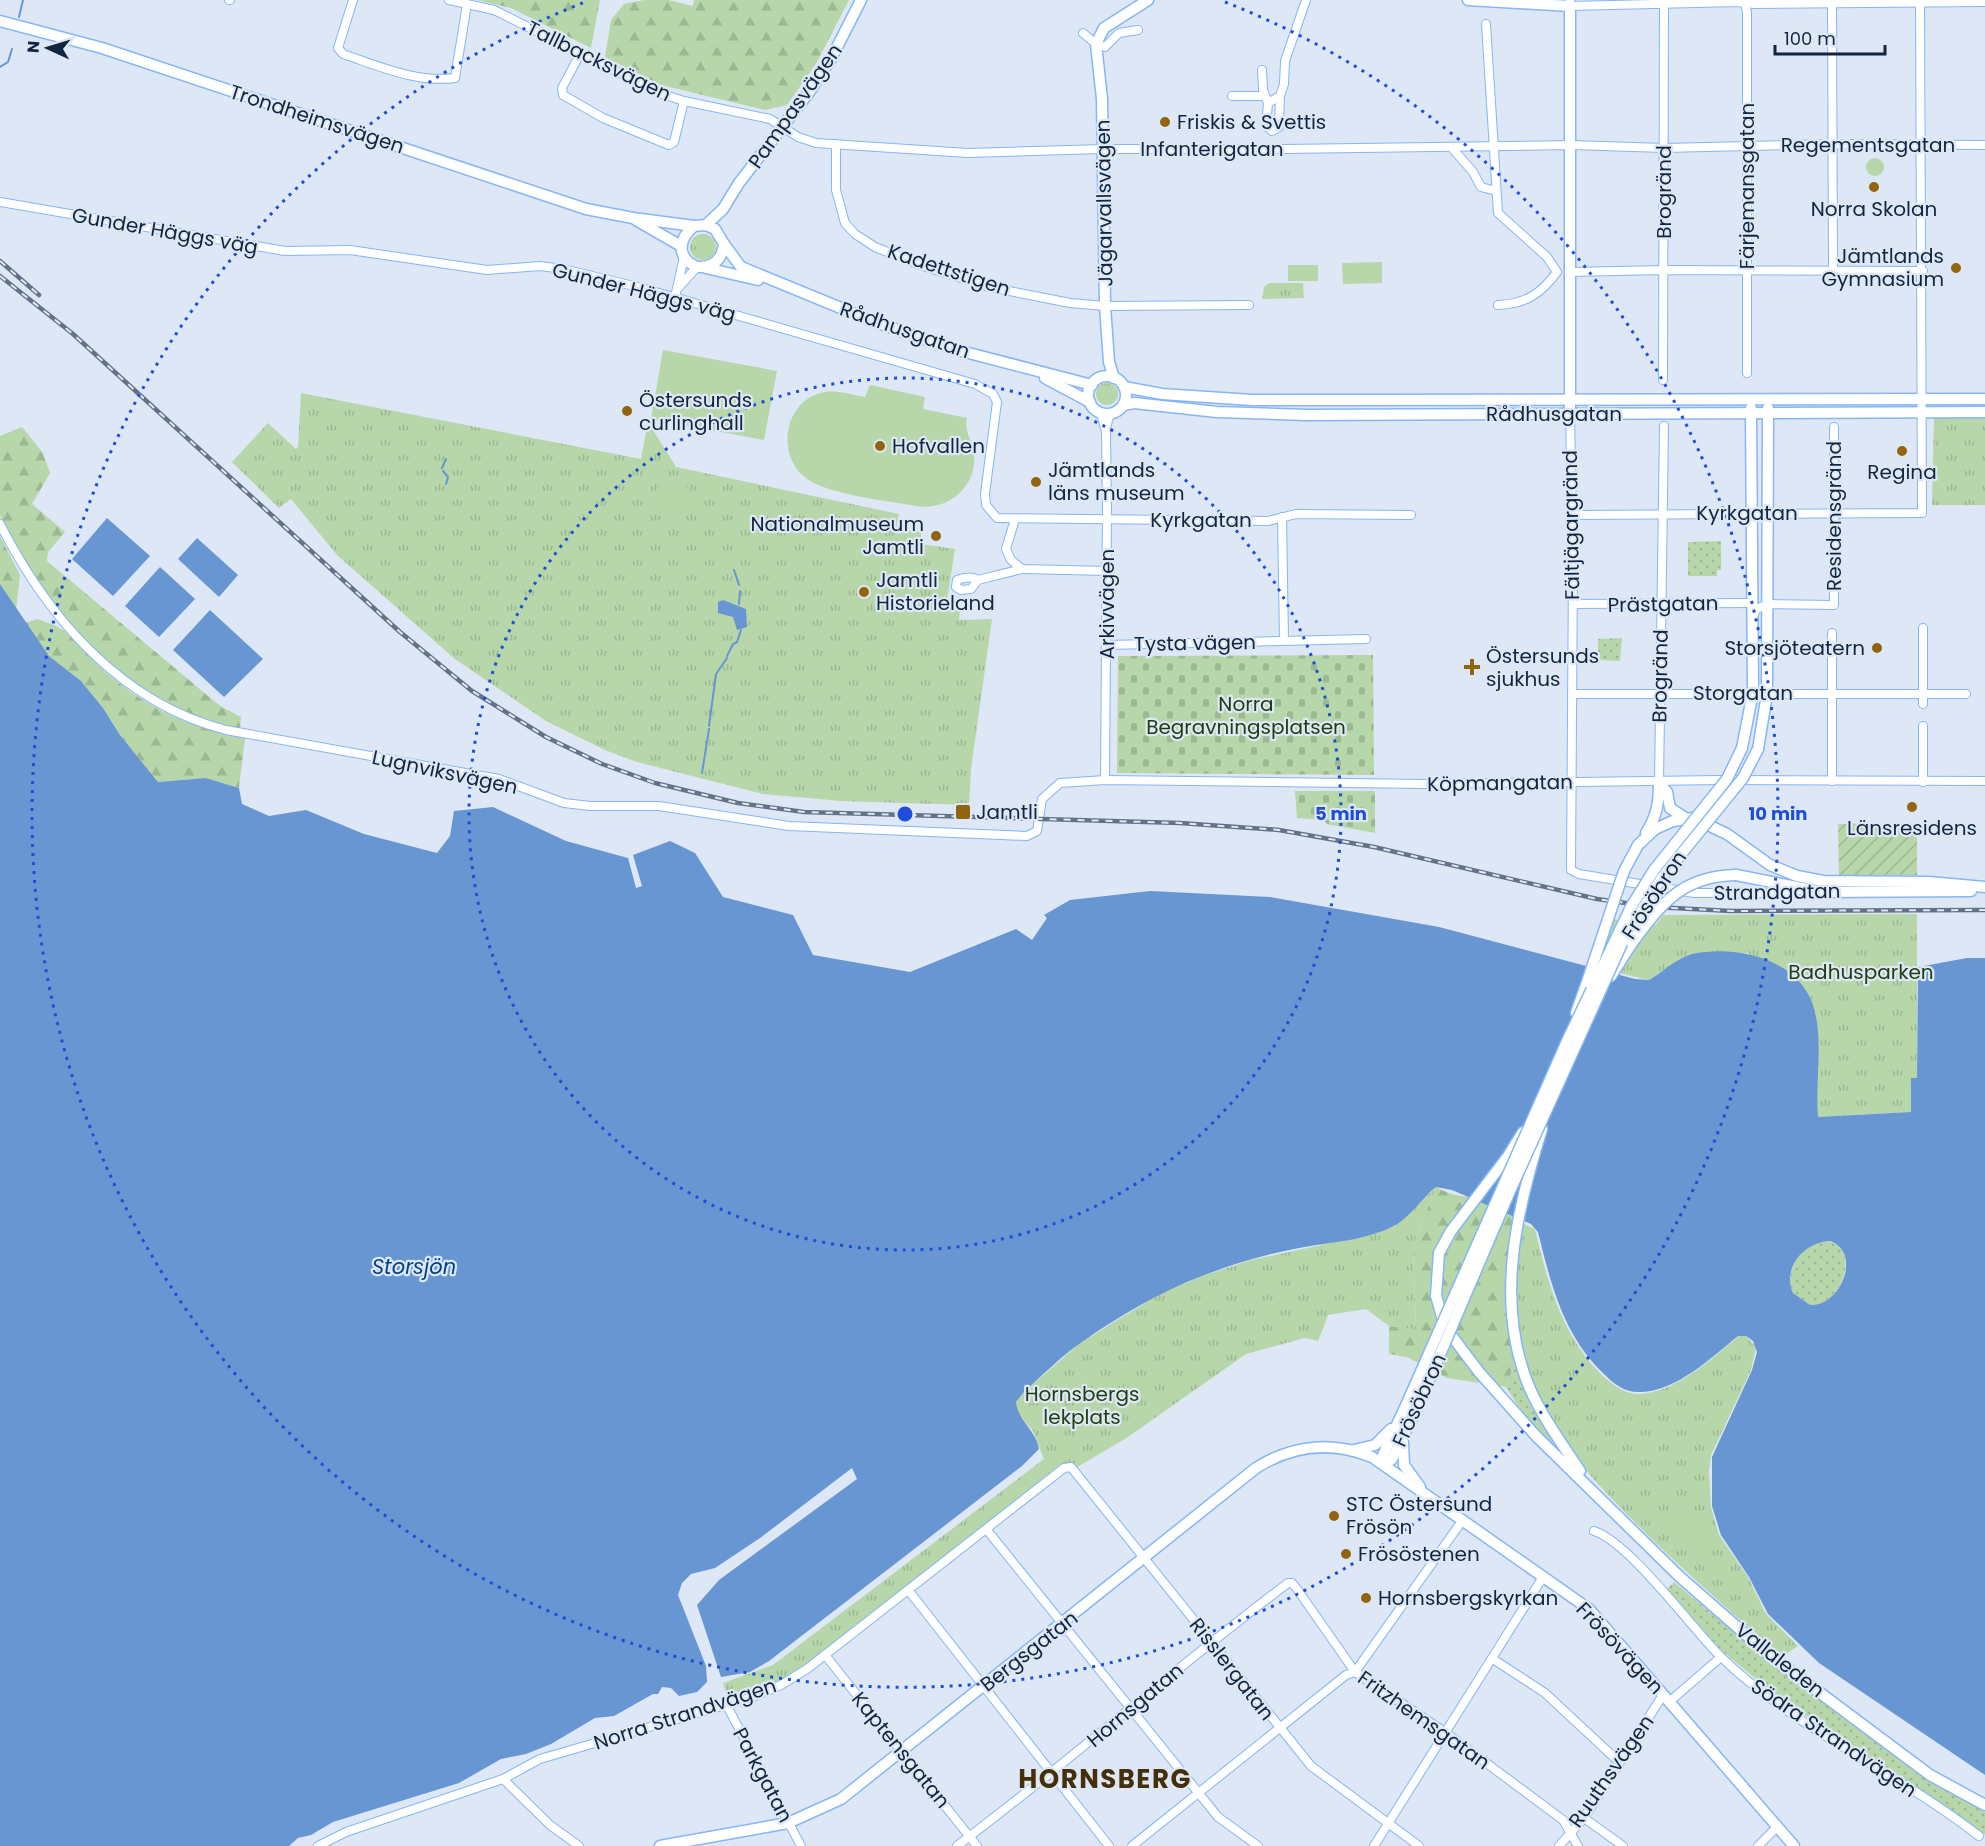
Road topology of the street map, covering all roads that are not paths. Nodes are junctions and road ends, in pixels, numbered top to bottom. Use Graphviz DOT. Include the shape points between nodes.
graph roads {
  1 [pos="353,0"];
  2 [pos="449,0"];
  3 [pos="861,0"];
  4 [pos="1148,0"];
  5 [pos="1306,0"];
  6 [pos="1468,0"];
  7 [pos="1480,1"];
  8 [pos="1920,1"];
  9 [pos="1652,2"];
  10 [pos="1744,2"];
  11 [pos="1818,2"];
  12 [pos="1985,2"];
  13 [pos="1570,3"];
  14 [pos="467,4"];
  15 [pos="1664,4"];
  16 [pos="1832,4"];
  17 [pos="0,21"];
  18 [pos="1486,24"];
  19 [pos="1138,30"];
  20 [pos="1083,33"];
  21 [pos="1096,44"];
  22 [pos="581,52"];
  23 [pos="1262,70"];
  24 [pos="1232,96"];
  25 [pos="1280,96"];
  26 [pos="1266,99"];
  27 [pos="684,101"];
  28 [pos="785,127"];
  29 [pos="836,144"];
  30 [pos="1833,144"];
  31 [pos="1920,144"];
  32 [pos="1571,145"];
  33 [pos="1985,145"];
  34 [pos="1747,146"];
  35 [pos="1492,147"];
  36 [pos="1452,148"];
  37 [pos="1664,148"];
  38 [pos="1103,149"];
  39 [pos="1496,191"];
  40 [pos="0,202"];
  41 [pos="723,209"];
  42 [pos="633,218"];
  43 [pos="706,225"];
  44 [pos="694,226"];
  45 [pos="723,240"];
  46 [pos="682,252"];
  47 [pos="701,268"];
  48 [pos="1664,270"];
  49 [pos="1746,270"];
  50 [pos="1833,270"];
  51 [pos="1923,271"];
  52 [pos="1570,272"];
  53 [pos="786,286"];
  54 [pos="678,288"];
  55 [pos="675,297"];
  56 [pos="1249,305"];
  57 [pos="1498,305"];
  58 [pos="1105,306"];
  59 [pos="1026,369"];
  60 [pos="1747,373"];
  61 [pos="1109,377"];
  62 [pos="1663,380"];
  63 [pos="1092,385"];
  64 [pos="1124,387"];
  65 [pos="1751,399"];
  66 [pos="1768,399"];
  67 [pos="1921,399"];
  68 [pos="1985,399"];
  69 [pos="1570,401"];
  70 [pos="1090,402"];
  71 [pos="1124,405"];
  72 [pos="1922,411"];
  73 [pos="1985,412"];
  74 [pos="1105,413"];
  75 [pos="1570,414"];
  76 [pos="1752,414"];
  77 [pos="1768,414"];
  78 [pos="1664,426"];
  79 [pos="1834,427"];
  80 [pos="1752,513"];
  81 [pos="1767,513"];
  82 [pos="1834,513"];
  83 [pos="991,514"];
  84 [pos="1663,514"];
  85 [pos="1411,515"];
  86 [pos="1572,515"];
  87 [pos="1282,517"];
  88 [pos="1015,519"];
  89 [pos="1107,520"];
  90 [pos="0,524"];
  91 [pos="1023,569"];
  92 [pos="1108,571"];
  93 [pos="978,580"];
  94 [pos="1752,603"];
  95 [pos="1573,604"];
  96 [pos="1661,604"];
  97 [pos="1768,604"];
  98 [pos="1753,615"];
  99 [pos="1923,628"];
  100 [pos="1832,633"];
  101 [pos="1366,639"];
  102 [pos="1284,640"];
  103 [pos="1107,645"];
  104 [pos="1753,692"];
  105 [pos="1660,693"];
  106 [pos="1572,694"];
  107 [pos="1767,694"];
  108 [pos="1832,694"];
  109 [pos="1923,694"];
  110 [pos="1966,694"];
  111 [pos="1923,704"];
  112 [pos="1923,726"];
  113 [pos="1105,780"];
  114 [pos="1832,781"];
  115 [pos="1985,781"];
  116 [pos="1571,782"];
  117 [pos="1923,782"];
  118 [pos="1659,783"];
  119 [pos="1685,818"];
  120 [pos="1039,819"];
  121 [pos="1638,845"];
  122 [pos="1571,870"];
  123 [pos="1803,888"];
  124 [pos="1985,889"];
  125 [pos="1599,994"];
  126 [pos="1566,1041"];
  127 [pos="1549,1107"];
  128 [pos="1537,1108"];
  129 [pos="1512,1278"];
  130 [pos="1436,1296"];
  131 [pos="1399,1419"];
  132 [pos="1404,1435"];
  133 [pos="1354,1450"];
  134 [pos="1384,1465"];
  135 [pos="1071,1467"];
  136 [pos="1594,1491"];
  137 [pos="1425,1495"];
  138 [pos="1462,1521"];
  139 [pos="987,1530"];
  140 [pos="1594,1531"];
  141 [pos="1144,1558"];
  142 [pos="1543,1577"];
  143 [pos="1284,1586"];
  144 [pos="909,1591"];
  145 [pos="1064,1623"];
  146 [pos="1211,1642"];
  147 [pos="825,1655"];
  148 [pos="1721,1657"];
  149 [pos="1493,1659"];
  150 [pos="1355,1672"];
  151 [pos="984,1687"];
  152 [pos="1666,1699"];
  153 [pos="726,1704"];
  154 [pos="1131,1707"];
  155 [pos="1278,1727"];
  156 [pos="1446,1733"];
  157 [pos="902,1752"];
  158 [pos="1619,1762"];
  159 [pos="1052,1774"];
  160 [pos="503,1779"];
  161 [pos="1200,1793"];
  162 [pos="1985,1805"];
  163 [pos="1584,1818"];
  164 [pos="789,1823"];
  165 [pos="1388,1824"];
  166 [pos="1776,1828"];
  167 [pos="1571,1831"];
  168 [pos="969,1836"];
  169 [pos="1979,1836"];
  170 [pos="322,1845"];
  171 [pos="579,1846"];
  172 [pos="660,1846"];
  173 [pos="801,1846"];
  174 [pos="957,1846"];
  175 [pos="977,1846"];
  176 [pos="1109,1846"];
  177 [pos="1132,1846"];
  178 [pos="1258,1846"];
  179 [pos="1374,1846"];
  180 [pos="1419,1846"];
  181 [pos="1559,1846"];
  182 [pos="1578,1846"];
  183 [pos="1623,1846"];
  184 [pos="1758,1846"];
  185 [pos="1794,1846"];
  1 -- 14 [label="street" via="338,48 343,54 404,75 438,81 455,78"];
  2 -- 14 [label="street, Tallbacksvägen"];
  3 -- 28 [label="main road, Pampasvägen" via="831,59"];
  4 -- 21 [label="main road" via="1104,28"];
  5 -- 25 [label="street" via="1285,61"];
  6 -- 7 [label="main road"];
  7 -- 13 [label="main road"];
  8 -- 12 [label="street"];
  8 -- 16 [label="street"];
  8 -- 31 [label="street"];
  9 -- 13 [label="street"];
  9 -- 15 [label="street"];
  10 -- 11 [label="street"];
  10 -- 15 [label="street"];
  10 -- 34 [label="street, Färjemansgatan"];
  11 -- 16 [label="street"];
  13 -- 32 [label="main road, Fältjägargränd"];
  14 -- 22 [label="street, Tallbacksvägen" via="494,10"];
  15 -- 37 [label="street, Brogränd"];
  16 -- 30 [label="street"];
  17 -- 42 [label="main road, Trondheimsvägen" via="150,63 586,208"];
  18 -- 35 [label="street"];
  19 -- 21 [label="street" via="1119,33 1105,47"];
  20 -- 21 [label="street"];
  21 -- 38 [label="main road, Jägarvallsvägen"];
  22 -- 27 [label="street, Tallbacksvägen" via="643,85"];
  22 -- 27 [label="street" via="562,88 563,95 603,118 669,145 674,142"];
  23 -- 26 [label="street"];
  24 -- 26 [label="street"];
  25 -- 26 [label="street"];
  25 -- 26 [label="street" via="1279,127 1272,131 1266,126"];
  27 -- 28 [label="street, Tallbacksvägen" via="770,118"];
  28 -- 29 [label="street, Infanterigatan" via="798,137"];
  28 -- 41 [label="main road, Pampasvägen"];
  29 -- 38 [label="street, Infanterigatan" via="968,153"];
  29 -- 58 [label="street, Kadettstigen" via="836,190 844,223 875,247 989,286"];
  30 -- 31 [label="street, Regementsgatan"];
  30 -- 34 [label="street, Regementsgatan"];
  30 -- 50 [label="street"];
  31 -- 33 [label="street, Regementsgatan"];
  31 -- 51 [label="street"];
  32 -- 35 [label="street, Infanterigatan"];
  32 -- 37 [label="street, Regementsgatan"];
  32 -- 52 [label="main road, Fältjägargränd"];
  34 -- 37 [label="street, Regementsgatan"];
  34 -- 49 [label="street, Färjemansgatan"];
  35 -- 36 [label="street, Infanterigatan"];
  35 -- 39 [label="street"];
  36 -- 38 [label="street, Infanterigatan"];
  36 -- 39 [label="street" via="1481,187"];
  37 -- 48 [label="street, Brogränd"];
  38 -- 58 [label="main road, Jägarvallsvägen"];
  39 -- 57 [label="street" via="1498,213 1547,257 1557,272 1532,298"];
  40 -- 55 [label="street, Gunder Häggs väg" via="285,251 350,250 487,270 540,266"];
  41 -- 43 [label="main road, Pampasvägen"];
  41 -- 45 [label="main road, Pampasvägen"];
  42 -- 44 [label="main road, Trondheimsvägen"];
  42 -- 46 [label="main road, Trondheimsvägen"];
  43 -- 44 [label="main road"];
  43 -- 45 [label="main road"];
  44 -- 46 [label="main road" via="684,234"];
  45 -- 47 [label="main road" via="720,259"];
  45 -- 53 [label="main road, Rådhusgatan" via="741,267"];
  46 -- 47 [label="main road"];
  46 -- 54 [label="street"];
  47 -- 53 [label="main road, Rådhusgatan"];
  47 -- 54 [label="street"];
  48 -- 49 [label="street"];
  48 -- 52 [label="street"];
  48 -- 62 [label="street, Brogränd"];
  49 -- 50 [label="street"];
  49 -- 60 [label="street, Färjemansgatan"];
  50 -- 51 [label="street"];
  51 -- 67 [label="street"];
  52 -- 69 [label="main road, Fältjägargränd"];
  53 -- 59 [label="main road, Rådhusgatan" via="875,322"];
  54 -- 55 [label="street"];
  55 -- 83 [label="street, Gunder Häggs väg" via="975,384 993,394 998,402 985,495"];
  56 -- 58 [label="street, Kadettstigen"];
  58 -- 61 [label="main road, Jägarvallsvägen"];
  59 -- 63 [label="main road, Rådhusgatan"];
  59 -- 70 [label="main road, Rådhusgatan"];
  61 -- 63 [label="main road"];
  61 -- 64 [label="main road"];
  63 -- 70 [label="main road"];
  64 -- 69 [label="main road, Rådhusgatan" via="1162,394 1252,400"];
  64 -- 71 [label="main road"];
  65 -- 66 [label="main road, Rådhusgatan"];
  65 -- 69 [label="main road, Rådhusgatan"];
  65 -- 76 [label="main road"];
  66 -- 67 [label="main road, Rådhusgatan"];
  66 -- 77 [label="main road"];
  67 -- 68 [label="main road, Rådhusgatan"];
  67 -- 72 [label="street"];
  69 -- 75 [label="main road, Fältjägargränd"];
  70 -- 74 [label="main road"];
  71 -- 74 [label="main road"];
  71 -- 75 [label="main road, Rådhusgatan" via="1306,415"];
  72 -- 73 [label="main road, Rådhusgatan"];
  72 -- 77 [label="main road, Rådhusgatan"];
  72 -- 82 [label="street, Kyrkgatan" via="1922,513"];
  74 -- 89 [label="street, Arkivvägen"];
  75 -- 76 [label="main road, Rådhusgatan"];
  75 -- 86 [label="street, Fältjägargränd"];
  76 -- 77 [label="main road, Rådhusgatan"];
  76 -- 80 [label="main road"];
  77 -- 81 [label="main road"];
  78 -- 84 [label="street, Brogränd"];
  79 -- 82 [label="street, Residensgränd"];
  80 -- 81 [label="street, Kyrkgatan"];
  80 -- 84 [label="street, Kyrkgatan"];
  80 -- 94 [label="main road"];
  81 -- 82 [label="street, Kyrkgatan"];
  81 -- 97 [label="main road"];
  82 -- 97 [label="street, Residensgränd" via="1834,605"];
  83 -- 88 [label="street, Kyrkgatan"];
  84 -- 86 [label="street, Kyrkgatan"];
  84 -- 96 [label="street, Brogränd"];
  85 -- 87 [label="street, Kyrkgatan"];
  86 -- 95 [label="street, Fältjägargränd"];
  87 -- 89 [label="street, Kyrkgatan"];
  87 -- 102 [label="street"];
  88 -- 89 [label="street, Kyrkgatan"];
  88 -- 91 [label="street" via="1006,549 1011,560"];
  89 -- 92 [label="street, Arkivvägen"];
  90 -- 120 [label="street, Lugnviksvägen" via="22,568 80,641 140,694 194,722 499,779 564,803 590,806 659,806 789,826 1027,836 1037,831"];
  91 -- 92 [label="street"];
  91 -- 93 [label="street"];
  92 -- 103 [label="street, Arkivvägen"];
  94 -- 96 [label="street, Prästgatan"];
  94 -- 98 [label="main road"];
  95 -- 96 [label="street, Prästgatan"];
  95 -- 106 [label="street, Fältjägargränd"];
  96 -- 105 [label="street, Brogränd"];
  97 -- 98 [label="street"];
  97 -- 107 [label="main road"];
  98 -- 104 [label="main road"];
  99 -- 109 [label="street"];
  100 -- 108 [label="street"];
  101 -- 102 [label="street, Tysta vägen"];
  102 -- 103 [label="street, Tysta vägen"];
  103 -- 113 [label="street, Arkivvägen"];
  104 -- 105 [label="street, Storgatan"];
  104 -- 107 [label="street, Storgatan"];
  104 -- 126 [label="main road, Frösöbron, bridge" via="1742,748 1727,779 1654,870 1631,907"];
  105 -- 106 [label="street, Storgatan"];
  105 -- 118 [label="street, Brogränd"];
  106 -- 116 [label="street, Fältjägargränd"];
  107 -- 108 [label="street, Storgatan"];
  107 -- 125 [label="main road, Frösöbron, bridge" via="1758,748 1743,778 1650,895"];
  108 -- 109 [label="street, Storgatan"];
  108 -- 114 [label="street"];
  109 -- 110 [label="street, Storgatan"];
  109 -- 111 [label="street"];
  112 -- 117 [label="street"];
  113 -- 116 [label="street, Köpmangatan"];
  113 -- 120 [label="street, Köpmangatan" via="1060,783 1042,799"];
  114 -- 117 [label="street, Köpmangatan"];
  114 -- 118 [label="street, Köpmangatan"];
  115 -- 117 [label="street, Köpmangatan"];
  116 -- 118 [label="street, Köpmangatan"];
  116 -- 122 [label="street, Fältjägargränd"];
  118 -- 119 [label="main road" via="1667,792 1670,808"];
  118 -- 121 [label="main road, Frösöbron" via="1654,821"];
  119 -- 121 [label="main road" via="1655,829"];
  119 -- 124 [label="main road, Strandgatan" via="1713,825 1751,854 1784,872 1811,880 1923,882"];
  121 -- 126 [label="main road, Frösöbron, bridge" via="1624,871"];
  122 -- 123 [label="street, Strandgatan" via="1694,893 1790,893"];
  123 -- 124 [label="main road, Strandgatan" via="1822,892"];
  123 -- 125 [label="main road, bridge" via="1736,875 1717,875 1683,887 1666,901 1632,943"];
  125 -- 127 [label="main road, Frösöbron, bridge"];
  126 -- 128 [label="main road, Frösöbron, bridge"];
  127 -- 129 [label="main road, Frösöbron, bridge" via="1522,1201"];
  127 -- 132 [label="main road, Frösöbron, bridge"];
  128 -- 130 [label="main road, Frösöbron, bridge" via="1508,1156 1438,1253"];
  128 -- 131 [label="main road, Frösöbron, bridge"];
  129 -- 136 [label="main road, Vallaleden" via="1512,1319 1524,1373 1545,1420"];
  130 -- 136 [label="main road, Vallaleden" via="1445,1327 1466,1356 1536,1436"];
  131 -- 133 [label="main road" via="1381,1441"];
  131 -- 134 [label="main road, Frösöbron" via="1383,1455"];
  132 -- 134 [label="main road, Frösöbron" via="1392,1460"];
  132 -- 137 [label="main road" via="1404,1465"];
  133 -- 134 [label="main road, Bergsgatan"];
  133 -- 141 [label="main road, Bergsgatan" via="1310,1448 1264,1463"];
  134 -- 137 [label="main road, Frösövägen"];
  135 -- 139 [label="street, Norra Strandvägen" via="1064,1468"];
  135 -- 141 [label="street, Risslergatan"];
  136 -- 162 [label="main road, Vallaleden" via="1680,1577 1768,1654 1930,1775"];
  137 -- 138 [label="main road, Frösövägen"];
  138 -- 142 [label="main road, Frösövägen"];
  138 -- 150 [label="street"];
  139 -- 144 [label="street, Norra Strandvägen"];
  139 -- 145 [label="street"];
  140 -- 148 [label="street, Södra Strandvägen" via="1604,1534 1647,1574"];
  141 -- 145 [label="main road, Bergsgatan"];
  141 -- 146 [label="street, Risslergatan"];
  142 -- 149 [label="street"];
  142 -- 152 [label="main road, Frösövägen" via="1589,1609"];
  143 -- 146 [label="street, Hornsgatan"];
  143 -- 150 [label="street, Fritzhemsgatan" via="1292,1583"];
  144 -- 147 [label="street, Norra Strandvägen"];
  144 -- 151 [label="street"];
  145 -- 151 [label="main road, Bergsgatan"];
  145 -- 154 [label="street"];
  146 -- 154 [label="street, Hornsgatan"];
  146 -- 155 [label="street, Risslergatan"];
  147 -- 153 [label="street, Norra Strandvägen" via="781,1685"];
  147 -- 157 [label="street, Kaptensgatan"];
  148 -- 152 [label="street, Ruuthsvägen"];
  148 -- 169 [label="street, Södra Strandvägen" via="1820,1733"];
  149 -- 156 [label="street"];
  149 -- 158 [label="street" via="1545,1693"];
  150 -- 155 [label="street"];
  150 -- 156 [label="street, Fritzhemsgatan"];
  151 -- 157 [label="main road, Bergsgatan"];
  151 -- 159 [label="street"];
  152 -- 158 [label="street, Ruuthsvägen"];
  152 -- 166 [label="main road, Frösövägen"];
  153 -- 160 [label="street, Norra Strandvägen" via="540,1759"];
  153 -- 164 [label="street, Parkgatan"];
  154 -- 159 [label="street, Hornsgatan"];
  154 -- 161 [label="street"];
  155 -- 161 [label="street"];
  155 -- 165 [label="street, Risslergatan" via="1311,1766"];
  156 -- 165 [label="street"];
  156 -- 167 [label="street, Fritzhemsgatan" via="1563,1820"];
  157 -- 164 [label="main road, Bergsgatan" via="841,1799"];
  157 -- 168 [label="street, Kaptensgatan"];
  158 -- 163 [label="street, Ruuthsvägen"];
  159 -- 168 [label="street, Hornsgatan"];
  159 -- 176 [label="street"];
  160 -- 170 [label="street, Norra Strandvägen" via="346,1832"];
  160 -- 171 [label="street" via="537,1814"];
  161 -- 177 [label="street"];
  161 -- 178 [label="street" via="1218,1817"];
  163 -- 167 [label="street, Ruuthsvägen"];
  163 -- 183 [label="street"];
  164 -- 172 [label="main road, Bergsgatan"];
  164 -- 173 [label="street, Parkgatan"];
  165 -- 179 [label="street"];
  165 -- 180 [label="street, Risslergatan"];
  166 -- 184 [label="street"];
  166 -- 185 [label="main road, Frösövägen"];
  167 -- 181 [label="street, Ruuthsvägen"];
  167 -- 182 [label="street, Fritzhemsgatan"];
  168 -- 174 [label="street, Hornsgatan"];
  168 -- 175 [label="street, Kaptensgatan"];
}
